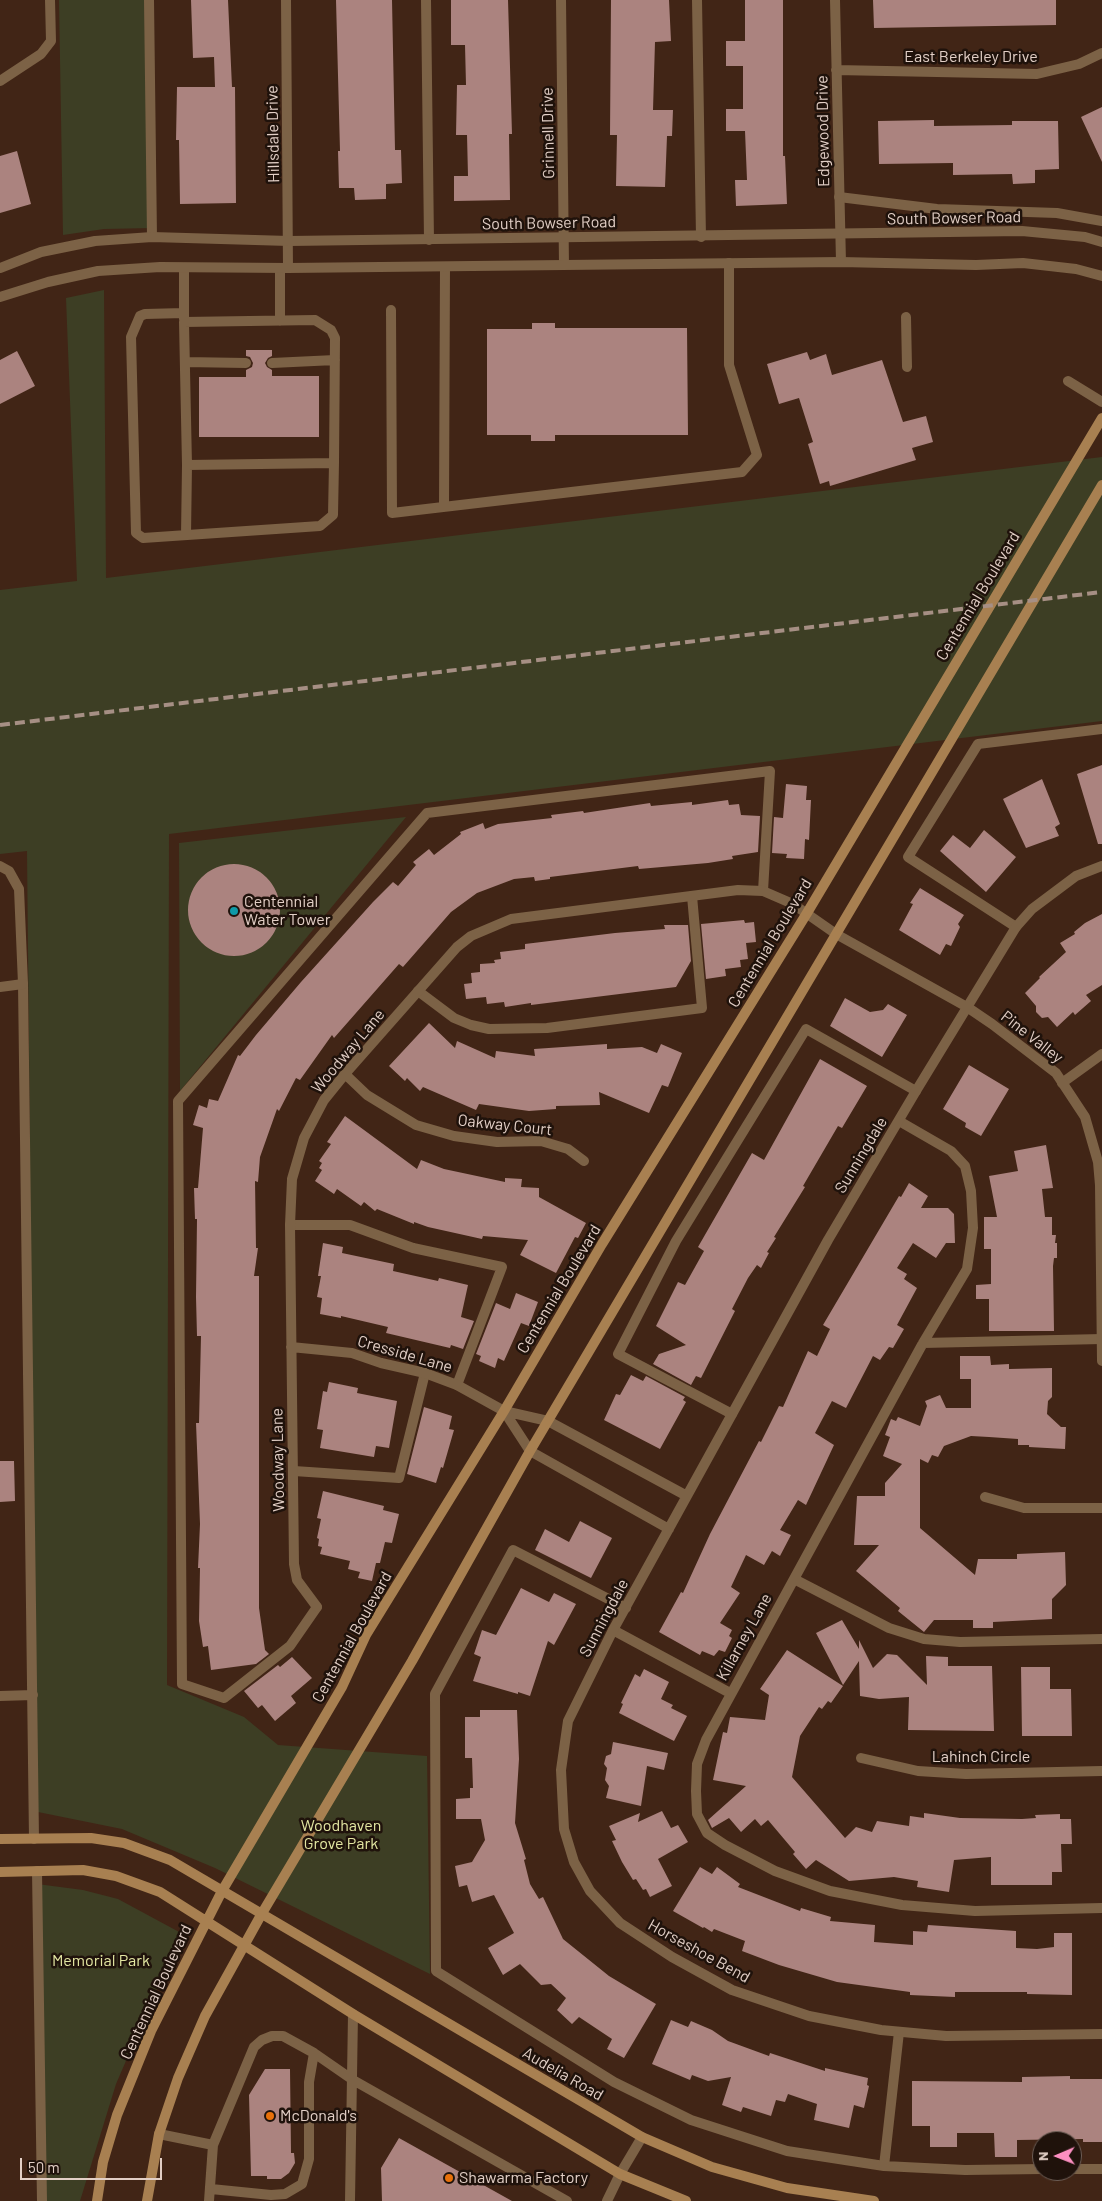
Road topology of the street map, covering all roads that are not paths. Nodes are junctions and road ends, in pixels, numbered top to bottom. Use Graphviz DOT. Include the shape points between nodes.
graph roads {
  1 [pos="50,0"];
  2 [pos="149,0"];
  3 [pos="286,0"];
  4 [pos="426,0"];
  5 [pos="561,0"];
  6 [pos="697,0"];
  7 [pos="835,0"];
  8 [pos="1102,53"];
  9 [pos="836,70"];
  10 [pos="0,80"];
  11 [pos="839,197"];
  12 [pos="1102,221"];
  13 [pos="840,235"];
  14 [pos="701,237"];
  15 [pos="152,238"];
  16 [pos="564,238"];
  17 [pos="429,240"];
  18 [pos="289,241"];
  19 [pos="1102,242"];
  20 [pos="841,262"];
  21 [pos="729,263"];
  22 [pos="564,265"];
  23 [pos="445,267"];
  24 [pos="0,268"];
  25 [pos="184,268"];
  26 [pos="284,268"];
  27 [pos="1102,276"];
  28 [pos="0,297"];
  29 [pos="391,310"];
  30 [pos="184,317"];
  31 [pos="906,317"];
  32 [pos="280,321"];
  33 [pos="335,360"];
  34 [pos="185,362"];
  35 [pos="272,362"];
  36 [pos="246,363"];
  37 [pos="907,367"];
  38 [pos="1068,382"];
  39 [pos="1102,402"];
  40 [pos="1102,418"];
  41 [pos="334,463"];
  42 [pos="187,465"];
  43 [pos="1102,485"];
  44 [pos="444,507"];
  45 [pos="186,535"];
  46 [pos="1102,729"];
  47 [pos="0,866"];
  48 [pos="1102,866"];
  49 [pos="764,891"];
  50 [pos="692,896"];
  51 [pos="806,913"];
  52 [pos="1016,927"];
  53 [pos="836,934"];
  54 [pos="23,984"];
  55 [pos="0,987"];
  56 [pos="418,991"];
  57 [pos="967,1007"];
  58 [pos="1102,1054"];
  59 [pos="346,1074"];
  60 [pos="1062,1083"];
  61 [pos="916,1092"];
  62 [pos="899,1121"];
  63 [pos="584,1161"];
  64 [pos="290,1225"];
  65 [pos="1102,1339"];
  66 [pos="923,1342"];
  67 [pos="291,1347"];
  68 [pos="1102,1361"];
  69 [pos="425,1372"];
  70 [pos="458,1385"];
  71 [pos="504,1411"];
  72 [pos="732,1414"];
  73 [pos="548,1421"];
  74 [pos="530,1451"];
  75 [pos="294,1471"];
  76 [pos="687,1496"];
  77 [pos="985,1497"];
  78 [pos="1102,1508"];
  79 [pos="669,1529"];
  80 [pos="794,1579"];
  81 [pos="626,1608"];
  82 [pos="613,1630"];
  83 [pos="1102,1639"];
  84 [pos="730,1693"];
  85 [pos="32,1695"];
  86 [pos="0,1696"];
  87 [pos="568,1722"];
  88 [pos="862,1758"];
  89 [pos="1102,1771"];
  90 [pos="0,1839"];
  91 [pos="34,1839"];
  92 [pos="36,1871"];
  93 [pos="0,1872"];
  94 [pos="222,1891"];
  95 [pos="1102,1908"];
  96 [pos="261,1915"];
  97 [pos="206,1921"];
  98 [pos="245,1946"];
  99 [pos="353,2014"];
  100 [pos="899,2032"];
  101 [pos="1102,2034"];
  102 [pos="314,2053"];
  103 [pos="353,2080"];
  104 [pos="159,2134"];
  105 [pos="642,2137"];
  106 [pos="213,2145"];
  107 [pos="884,2166"];
  108 [pos="1082,2169"];
  109 [pos="1102,2169"];
  110 [pos="1032,2170"];
  111 [pos="620,2174"];
  112 [pos="211,2189"];
  113 [pos="42,2201"];
  114 [pos="98,2201"];
  115 [pos="147,2201"];
  116 [pos="209,2201"];
  117 [pos="350,2201"];
  118 [pos="567,2201"];
  119 [pos="607,2201"];
  120 [pos="686,2201"];
  121 [pos="874,2201"];
  1 -- 10 [label="street" via="51,41 41,54"];
  2 -- 15 [label="street"];
  3 -- 18 [label="street, Hillsdale Drive"];
  4 -- 17 [label="street"];
  5 -- 16 [label="street, Grinnell Drive"];
  6 -- 14 [label="street"];
  7 -- 9 [label="street, Edgewood Drive"];
  8 -- 9 [label="street, East Berkeley Drive" via="1078,64 1037,74"];
  9 -- 11 [label="street, Edgewood Drive"];
  11 -- 12 [label="street" via="937,209 1057,213"];
  11 -- 13 [label="street, Edgewood Drive"];
  13 -- 14 [label="street, South Bowser Road"];
  13 -- 19 [label="street, South Bowser Road" via="1022,231 1085,237"];
  13 -- 20 [label="street, Edgewood Drive"];
  14 -- 16 [label="street, South Bowser Road"];
  15 -- 18 [label="street, South Bowser Road"];
  15 -- 24 [label="street, South Bowser Road" via="95,241 40,252"];
  16 -- 17 [label="street, South Bowser Road"];
  16 -- 22 [label="street, Grinnell Drive"];
  17 -- 18 [label="street, South Bowser Road"];
  18 -- 26 [label="street, Hillsdale Drive"];
  20 -- 21 [label="street"];
  20 -- 27 [label="street" via="1022,263 1076,269"];
  21 -- 22 [label="street"];
  21 -- 44 [label="street" via="729,365 757,455 742,472"];
  22 -- 23 [label="street"];
  23 -- 26 [label="street"];
  23 -- 44 [label="street"];
  25 -- 26 [label="street"];
  25 -- 28 [label="street" via="98,272 48,282"];
  25 -- 30 [label="street"];
  26 -- 32 [label="street, Hillsdale Drive"];
  29 -- 44 [label="street" via="392,514"];
  30 -- 32 [label="street"];
  30 -- 34 [label="street"];
  30 -- 45 [label="street" via="145,314 140,316 131,337 136,533 143,538"];
  31 -- 37 [label="street"];
  32 -- 33 [label="street" via="315,320 324,324 334,338"];
  33 -- 35 [label="street"];
  33 -- 41 [label="street"];
  34 -- 36 [label="street"];
  34 -- 42 [label="street"];
  38 -- 39 [label="street"];
  40 -- 51 [label="main road, Centennial Boulevard"];
  41 -- 42 [label="street"];
  41 -- 45 [label="street" via="332,515 320,526"];
  42 -- 45 [label="street"];
  43 -- 53 [label="main road"];
  46 -- 52 [label="street" via="978,744 908,857"];
  47 -- 54 [label="street" via="9,871 19,889"];
  48 -- 52 [label="street, Sunningdale" via="1076,876 1032,909"];
  49 -- 50 [label="street, Woodway Lane" via="738,890"];
  49 -- 51 [label="street, Woodway Lane"];
  49 -- 75 [label="street, Woodway Lane" via="770,771 427,813 178,1101 182,1684 224,1698 290,1646 317,1607 297,1580 294,1564"];
  50 -- 56 [label="street, Woodway Lane" via="511,919 471,936"];
  50 -- 56 [label="street" via="702,1008 547,1028 488,1028 454,1018"];
  51 -- 53 [label="street, Woodway Lane"];
  51 -- 71 [label="main road, Centennial Boulevard" via="602,1244"];
  52 -- 57 [label="street, Sunningdale"];
  53 -- 57 [label="street, Pine Valley"];
  53 -- 73 [label="main road"];
  54 -- 55 [label="street"];
  54 -- 85 [label="street"];
  56 -- 59 [label="street, Woodway Lane"];
  57 -- 60 [label="street, Pine Valley" via="1056,1073"];
  57 -- 61 [label="street, Sunningdale"];
  58 -- 60 [label="street"];
  59 -- 63 [label="street, Oakway Court" via="367,1095 416,1125 454,1136 498,1142 541,1142 568,1149"];
  59 -- 64 [label="street, Woodway Lane" via="324,1100 304,1138 292,1180"];
  60 -- 65 [label="street, Pine Valley" via="1084,1117 1098,1162"];
  61 -- 62 [label="street, Sunningdale"];
  61 -- 72 [label="street" via="806,1029 676,1241 618,1354"];
  62 -- 66 [label="street, Killarney Lane" via="951,1151 965,1166 971,1190 973,1228 967,1269"];
  62 -- 72 [label="street, Sunningdale" via="828,1240"];
  64 -- 67 [label="street, Woodway Lane"];
  64 -- 70 [label="street" via="350,1225 413,1248 502,1268"];
  65 -- 66 [label="street"];
  65 -- 68 [label="street, Pine Valley"];
  66 -- 80 [label="street, Killarney Lane"];
  67 -- 69 [label="street, Cresside Lane" via="352,1353 381,1364"];
  67 -- 75 [label="street, Woodway Lane"];
  69 -- 70 [label="street, Cresside Lane"];
  69 -- 75 [label="street" via="399,1478"];
  70 -- 71 [label="street, Cresside Lane"];
  71 -- 73 [label="street"];
  71 -- 74 [label="street"];
  71 -- 94 [label="main road, Centennial Boulevard" via="366,1635 342,1687"];
  72 -- 76 [label="street, Sunningdale"];
  73 -- 74 [label="main road"];
  73 -- 76 [label="street"];
  74 -- 79 [label="street"];
  74 -- 96 [label="main road" via="412,1661"];
  76 -- 79 [label="street, Sunningdale"];
  77 -- 78 [label="street" via="1024,1508"];
  79 -- 81 [label="street, Sunningdale"];
  80 -- 83 [label="street" via="889,1628 924,1639 960,1642"];
  80 -- 84 [label="street, Killarney Lane"];
  81 -- 82 [label="street, Sunningdale"];
  81 -- 107 [label="street" via="513,1550 435,1694 436,1971 614,2082 691,2120 787,2151"];
  82 -- 84 [label="street"];
  82 -- 87 [label="street, Sunningdale"];
  84 -- 95 [label="street, Killarney Lane" via="697,1764 696,1791 697,1814 707,1833 725,1845 776,1871 830,1891 902,1905 975,1911"];
  85 -- 86 [label="street"];
  85 -- 91 [label="street"];
  87 -- 100 [label="street, Horseshoe Bend" via="561,1770 564,1829 574,1862 590,1891 620,1924 732,1990 809,2016"];
  88 -- 89 [label="street, Lahinch Circle" via="918,1771 966,1774"];
  90 -- 91 [label="main road, Audelia Road"];
  91 -- 94 [label="main road, Audelia Road" via="91,1838 124,1843 170,1860"];
  92 -- 93 [label="main road"];
  92 -- 97 [label="main road" via="83,1870 116,1876 160,1892"];
  92 -- 113 [label="street"];
  94 -- 96 [label="main road, Audelia Road"];
  94 -- 97 [label="main road, Centennial Boulevard"];
  96 -- 98 [label="main road"];
  96 -- 105 [label="main road, Audelia Road"];
  97 -- 98 [label="main road"];
  97 -- 114 [label="main road, Centennial Boulevard" via="151,2031 117,2115 103,2162"];
  98 -- 99 [label="main road"];
  98 -- 104 [label="main road" via="205,2016 178,2078"];
  99 -- 103 [label="street"];
  99 -- 111 [label="main road"];
  100 -- 101 [label="street, Horseshoe Bend" via="946,2036"];
  100 -- 107 [label="street"];
  102 -- 103 [label="street"];
  102 -- 106 [label="street" via="283,2036 272,2036 254,2047"];
  102 -- 112 [label="street" via="309,2082 309,2159 302,2184 285,2194 271,2195"];
  103 -- 117 [label="street"];
  103 -- 118 [label="street"];
  104 -- 106 [label="street"];
  104 -- 115 [label="main road"];
  105 -- 111 [label="street"];
  105 -- 121 [label="main road, Audelia Road" via="712,2167 787,2188"];
  106 -- 112 [label="street"];
  107 -- 110 [label="street"];
  108 -- 109 [label="street"];
  111 -- 119 [label="street"];
  111 -- 120 [label="main road"];
  112 -- 116 [label="street"];
}
